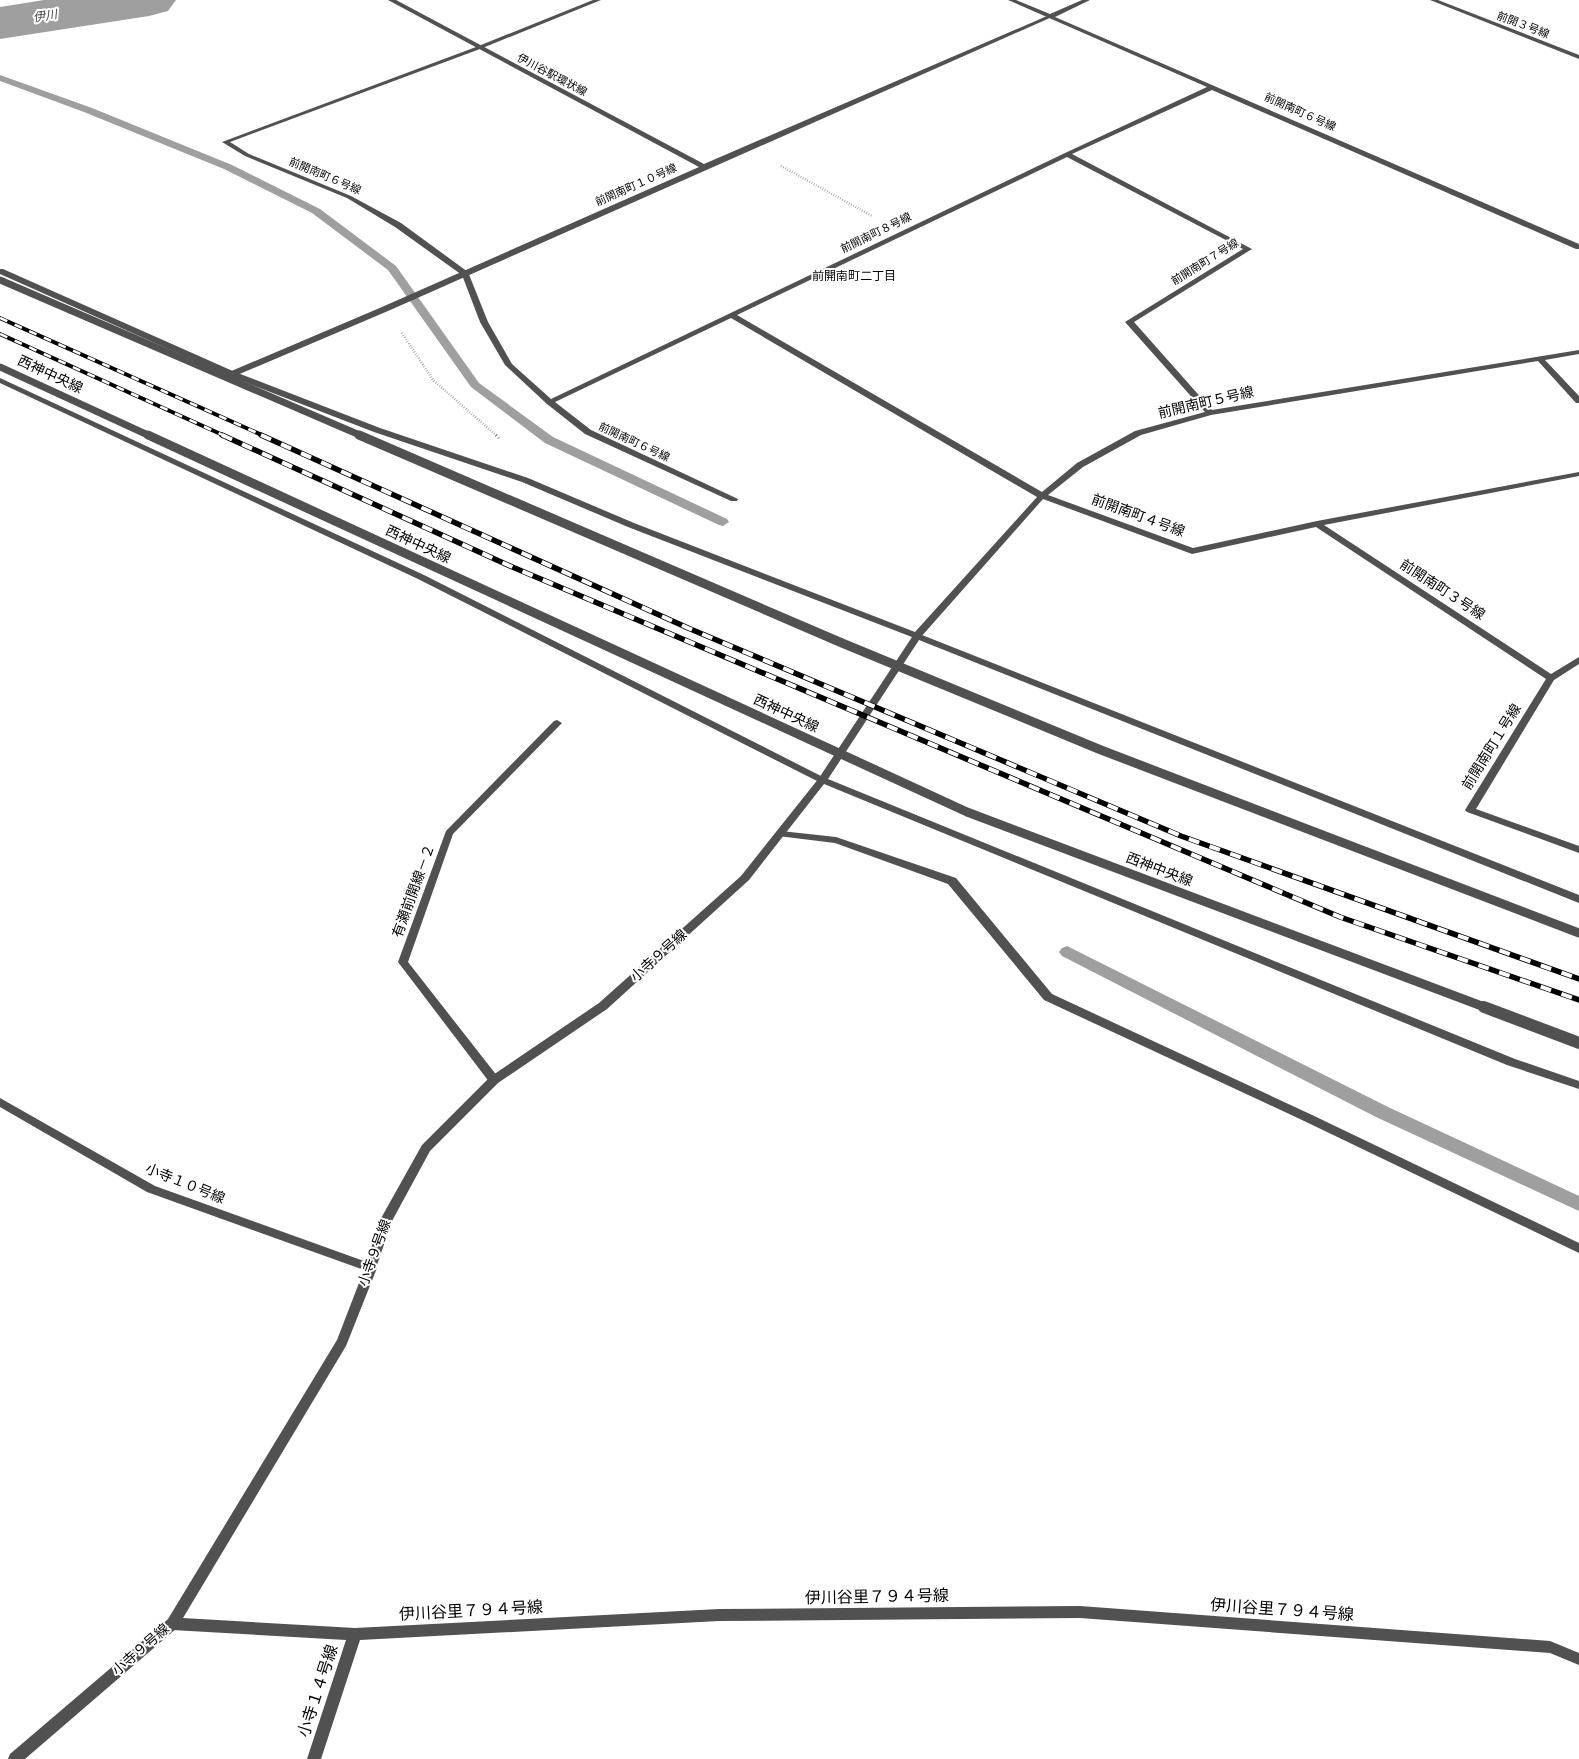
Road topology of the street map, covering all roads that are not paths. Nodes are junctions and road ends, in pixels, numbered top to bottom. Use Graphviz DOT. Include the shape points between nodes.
graph roads {
  1 [pos="391,0"];
  2 [pos="598,0"];
  3 [pos="1011,0"];
  4 [pos="1088,0"];
  5 [pos="1432,0"];
  6 [pos="1049,17"];
  7 [pos="478,48"];
  8 [pos="1579,57"];
  9 [pos="1213,86"];
  10 [pos="1067,154"];
  11 [pos="704,167"];
  12 [pos="1579,246"];
  13 [pos="0,271"];
  14 [pos="465,274"];
  15 [pos="0,280"];
  16 [pos="731,315"];
  17 [pos="1579,352"];
  18 [pos="1540,358"];
  19 [pos="0,367"];
  20 [pos="232,374"];
  21 [pos="0,380"];
  22 [pos="1579,401"];
  23 [pos="550,402"];
  24 [pos="1210,413"];
  25 [pos="1579,474"];
  26 [pos="1042,496"];
  27 [pos="734,499"];
  28 [pos="1317,524"];
  29 [pos="917,636"];
  30 [pos="1579,660"];
  31 [pos="1551,678"];
  32 [pos="557,723"];
  33 [pos="822,780"];
  34 [pos="781,834"];
  35 [pos="1579,850"];
  36 [pos="1579,899"];
  37 [pos="1579,933"];
  38 [pos="1579,1043"];
  39 [pos="494,1080"];
  40 [pos="1579,1085"];
  41 [pos="0,1102"];
  42 [pos="1579,1248"];
  43 [pos="371,1268"];
  44 [pos="172,1624"];
  45 [pos="355,1634"];
  46 [pos="1579,1659"];
  47 [pos="15,1759"];
  48 [pos="314,1759"];
  1 -- 7 [label="street, 伊川谷駅環状線"];
  2 -- 7 [label="street, 前開南町６号線"];
  3 -- 6 [label="street, 前開南町６号線"];
  4 -- 6 [label="street, 前開南町１０号線"];
  5 -- 8 [label="street, 前開３号線"];
  6 -- 9 [label="street, 前開南町６号線"];
  6 -- 11 [label="street, 前開南町１０号線"];
  7 -- 11 [label="street, 伊川谷駅環状線"];
  7 -- 14 [label="street, 前開南町６号線" via="226,142 247,155 349,197 398,225"];
  9 -- 10 [label="street, 前開南町８号線"];
  9 -- 12 [label="street, 前開南町６号線"];
  10 -- 16 [label="street, 前開南町８号線"];
  10 -- 24 [label="street, 前開南町７号線" via="1248,249 1129,322"];
  11 -- 14 [label="street, 前開南町１０号線"];
  13 -- 20 [label="street"];
  14 -- 20 [label="street, 前開南町１０号線"];
  14 -- 23 [label="street, 前開南町６号線" via="484,322 509,365"];
  15 -- 37 [label="street, bridge" via="824,635 1101,750"];
  16 -- 23 [label="street, 前開南町８号線"];
  16 -- 26 [label="street, 前開南町４号線"];
  17 -- 18 [label="street, 前開南町５号線"];
  18 -- 22 [label="street"];
  18 -- 24 [label="street, 前開南町５号線"];
  19 -- 38 [label="street, 西神中央線, bridge" via="967,812"];
  20 -- 29 [label="street" via="377,430 525,480 631,525"];
  21 -- 33 [label="street, 西神中央線" via="421,577"];
  23 -- 27 [label="street, 前開南町６号線" via="588,432"];
  24 -- 26 [label="street, 前開南町５号線" via="1138,433 1080,465"];
  25 -- 28 [label="street, 前開南町４号線"];
  26 -- 28 [label="street, 前開南町４号線" via="1192,551"];
  26 -- 29 [label="street, 前開南町５号線"];
  28 -- 31 [label="street, 前開南町３号線"];
  29 -- 33 [label="street, 前開南町５号線"];
  29 -- 36 [label="street"];
  30 -- 31 [label="street, 前開南町１号線"];
  31 -- 35 [label="street, 前開南町１号線" via="1470,810"];
  32 -- 39 [label="street, 有瀬前開線－２" via="449,833 403,962"];
  33 -- 34 [label="street, 小寺９号線"];
  33 -- 40 [label="street, 西神中央線" via="1511,1062"];
  34 -- 39 [label="street, 小寺９号線" via="745,878 603,1006"];
  34 -- 42 [label="street" via="836,840 952,881 1048,997"];
  39 -- 43 [label="street, 小寺９号線" via="426,1148 386,1220"];
  41 -- 43 [label="street, 小寺１０号線" via="151,1189"];
  43 -- 44 [label="street, 小寺９号線" via="342,1342"];
  44 -- 45 [label="street, 伊川谷里７９４号線"];
  44 -- 47 [label="street, 小寺９号線"];
  45 -- 46 [label="street, 伊川谷里７９４号線" via="719,1615 1080,1612 1550,1647"];
  45 -- 48 [label="street, 小寺１４号線"];
}
